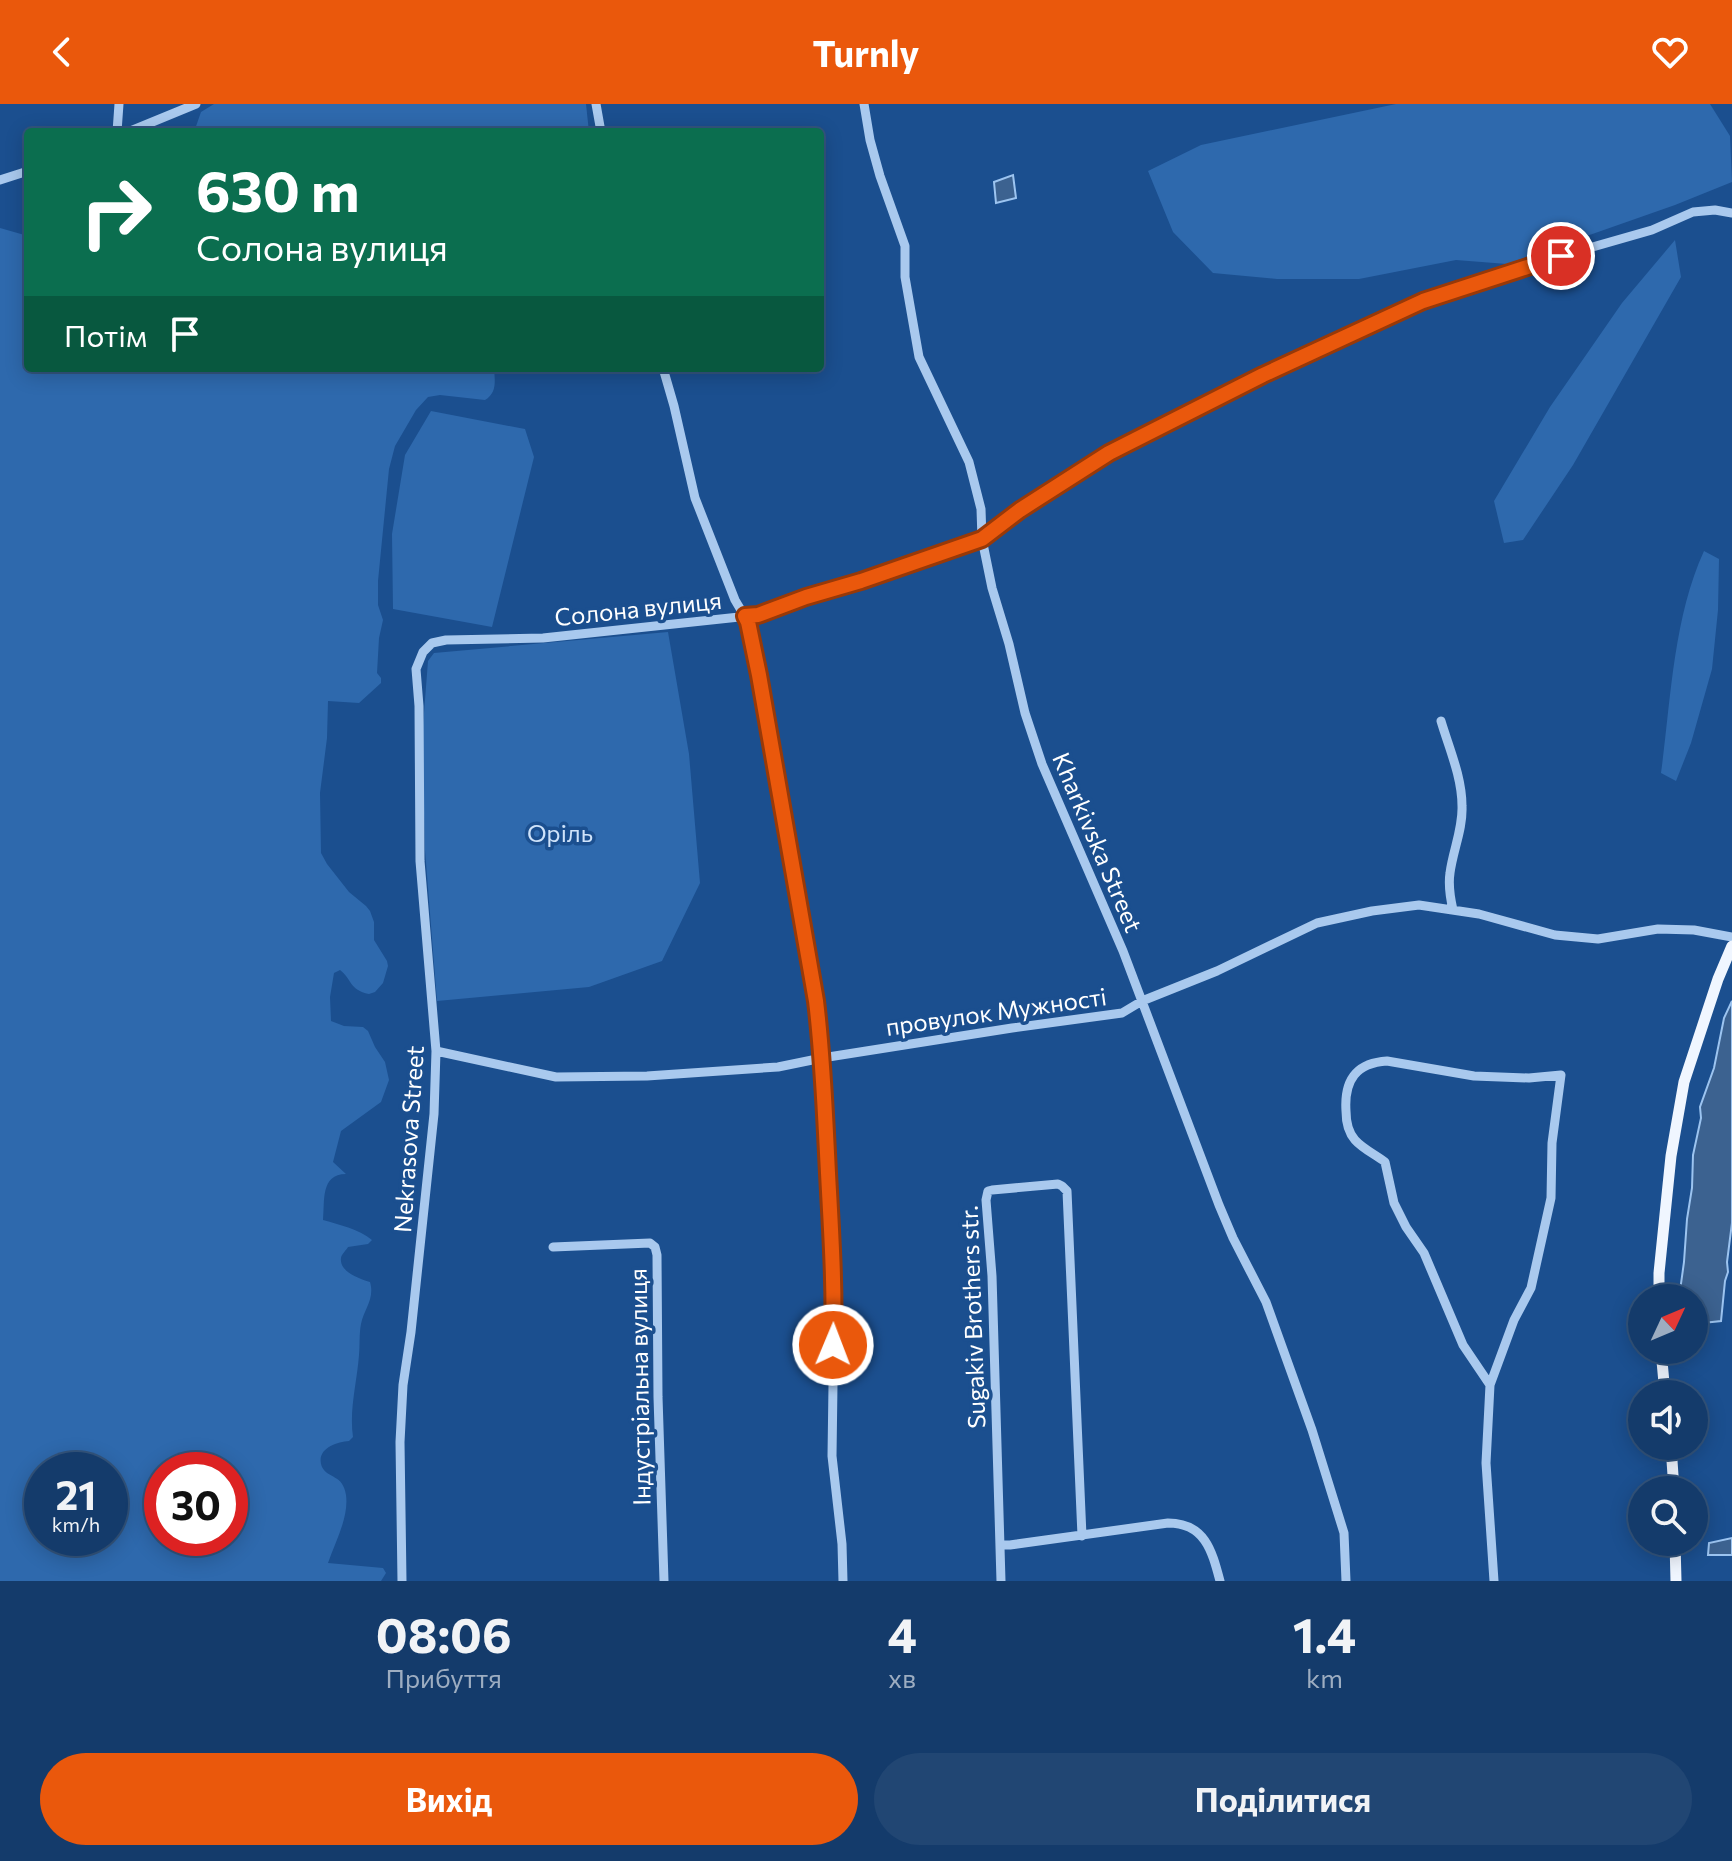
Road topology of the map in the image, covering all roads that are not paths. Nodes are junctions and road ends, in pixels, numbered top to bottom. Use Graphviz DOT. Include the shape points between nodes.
graph roads {
  1 [pos="119,104"];
  2 [pos="196,104"];
  3 [pos="596,104"];
  4 [pos="864,104"];
  5 [pos="117,128"];
  6 [pos="138,128"];
  7 [pos="600,128"];
  8 [pos="24,172"];
  9 [pos="0,180"];
  10 [pos="1732,213"];
  11 [pos="664,372"];
  12 [pos="982,539"];
  13 [pos="745,616"];
  14 [pos="423,652"];
  15 [pos="1441,721"];
  16 [pos="1453,910"];
  17 [pos="1732,937"];
  18 [pos="1732,946"];
  19 [pos="1142,1001"];
  20 [pos="436,1051"];
  21 [pos="822,1058"];
  22 [pos="553,1247"];
  23 [pos="1659,1284"];
  24 [pos="1490,1385"];
  25 [pos="1082,1536"];
  26 [pos="1000,1545"];
  27 [pos="1675,1556"];
  28 [pos="402,1581"];
  29 [pos="664,1581"];
  30 [pos="843,1581"];
  31 [pos="1001,1581"];
  32 [pos="1220,1581"];
  33 [pos="1346,1581"];
  34 [pos="1494,1581"];
  35 [pos="1676,1581"];
  1 -- 5 [label="street"];
  2 -- 6 [label="street"];
  3 -- 7 [label="street"];
  4 -- 12 [label="street, Kharkivska Street" via="880,176 905,246 919,357 969,462 981,509"];
  8 -- 9 [label="street"];
  10 -- 12 [label="street, Солона вулиця" via="1693,212 1652,230 1423,301 1109,453"];
  11 -- 13 [label="street" via="695,498"];
  12 -- 13 [label="street, Солона вулиця"];
  12 -- 19 [label="street, Kharkivska Street" via="1042,764"];
  13 -- 14 [label="street, Солона вулиця" via="543,638 446,640"];
  13 -- 21 [label="street"];
  14 -- 20 [label="street, Nekrasova Street" via="416,669 420,861"];
  15 -- 16 [label="street" via="1462,805 1450,873"];
  16 -- 17 [label="street, провулок Мужності" via="1555,935 1598,939 1658,929"];
  16 -- 19 [label="street, провулок Мужності" via="1419,905 1317,923"];
  18 -- 23 [label="main road" via="1684,1082"];
  19 -- 21 [label="street, провулок Мужності" via="1122,1013"];
  19 -- 33 [label="street, Kharkivska Street" via="1209,1181 1266,1302 1307,1416 1344,1533"];
  20 -- 21 [label="street, провулок Мужності" via="556,1077 750,1069"];
  20 -- 28 [label="street, Nekrasova Street" via="434,1114 403,1385"];
  21 -- 30 [label="street" via="834,1314 832,1456"];
  22 -- 29 [label="street, Індустріальна вулиця" via="655,1247"];
  24 -- 24 [label="street" via="1531,1288 1551,1198 1561,1075 1474,1076 1374,1062 1356,1072 1348,1086 1346,1121 1354,1139 1385,1162 1394,1203 1424,1253 1463,1345"];
  24 -- 34 [label="street" via="1486,1463"];
  25 -- 26 [label="street"];
  25 -- 26 [label="street, Sugakiv Brothers str." via="1067,1191 1058,1184 992,1190 986,1200"];
  25 -- 32 [label="street" via="1182,1523 1208,1546"];
  26 -- 31 [label="street"];
  27 -- 35 [label="main road"];
}
